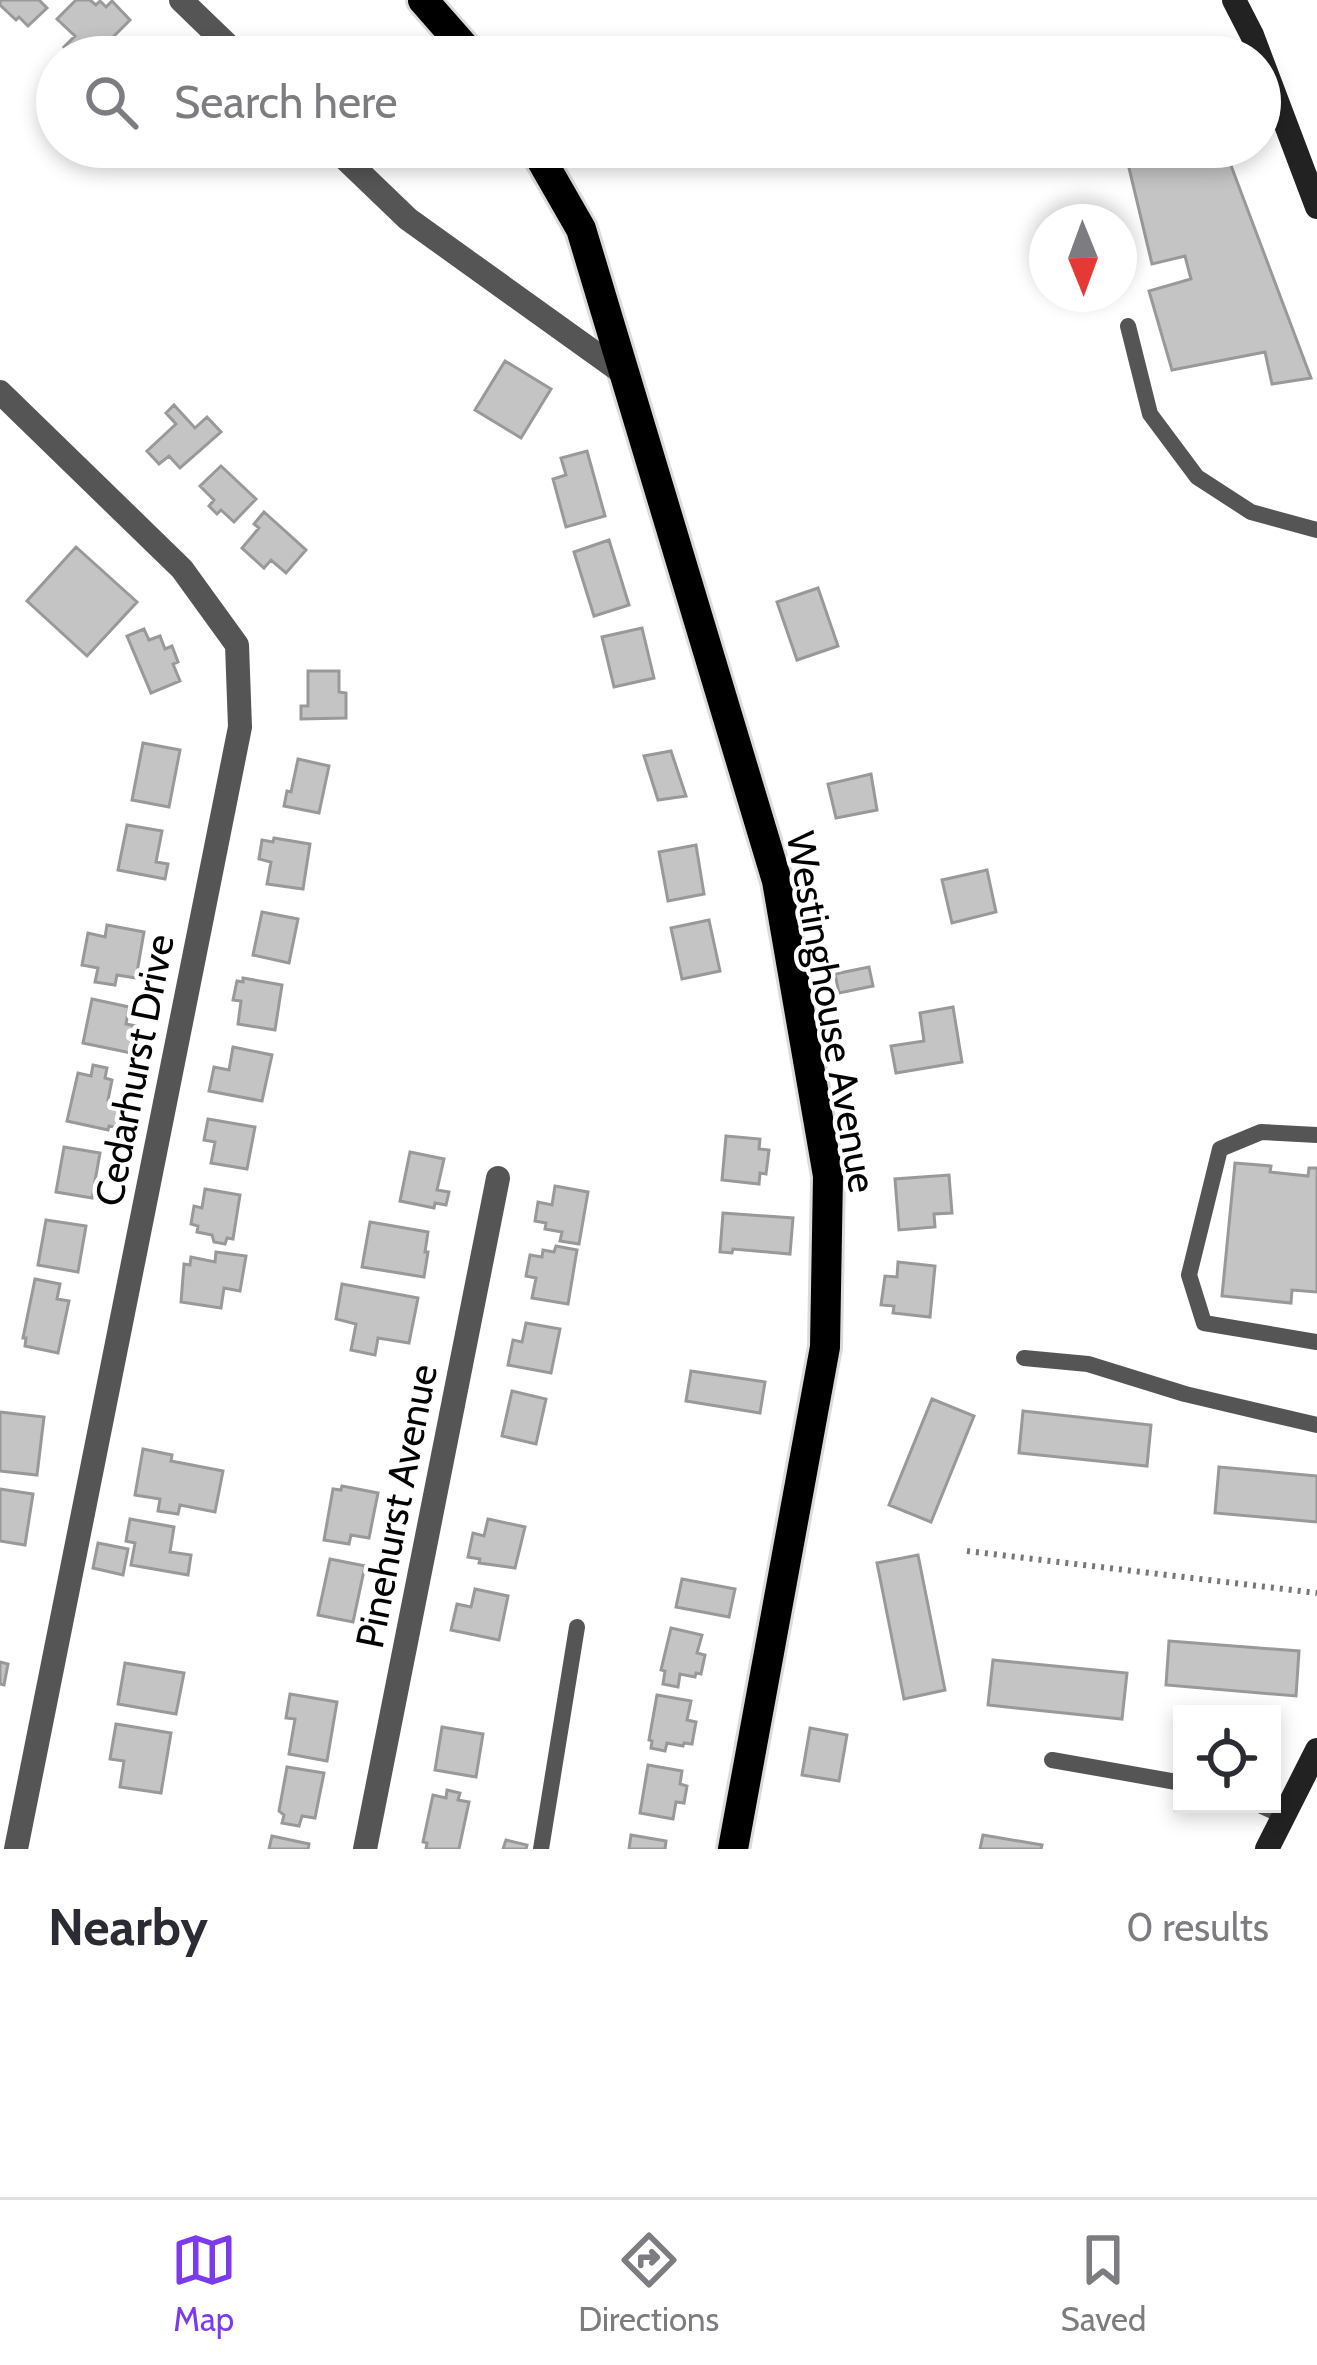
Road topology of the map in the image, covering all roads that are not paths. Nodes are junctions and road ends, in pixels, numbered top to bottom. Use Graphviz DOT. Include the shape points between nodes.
graph roads {
  1 [pos="181,0"];
  2 [pos="424,0"];
  3 [pos="1234,0"];
  4 [pos="218,36"];
  5 [pos="455,36"];
  6 [pos="1252,36"];
  7 [pos="1281,112"];
  8 [pos="355,168"];
  9 [pos="546,168"];
  10 [pos="1317,207"];
  11 [pos="1128,326"];
  12 [pos="627,376"];
  13 [pos="0,392"];
  14 [pos="1317,530"];
  15 [pos="1317,1135"];
  16 [pos="497,1178"];
  17 [pos="1317,1342"];
  18 [pos="1024,1358"];
  19 [pos="1317,1425"];
  20 [pos="577,1628"];
  21 [pos="1317,1750"];
  22 [pos="1052,1760"];
  23 [pos="1173,1782"];
  24 [pos="1276,1813"];
  25 [pos="1283,1816"];
  26 [pos="16,1849"];
  27 [pos="364,1849"];
  28 [pos="541,1849"];
  29 [pos="734,1849"];
  30 [pos="1267,1849"];
  1 -- 4 [label="street"];
  2 -- 5 [label="main road"];
  3 -- 6 [label="main road"];
  7 -- 10 [label="main road"];
  8 -- 12 [label="street" via="408,219"];
  9 -- 12 [label="main road, Westinghouse Avenue" via="581,229"];
  11 -- 14 [label="lane" via="1150,414 1198,477 1250,512"];
  12 -- 29 [label="main road, Westinghouse Avenue" via="778,880 828,1176 825,1347"];
  13 -- 26 [label="street, Cedarhurst Drive" via="182,569 237,645 240,727"];
  15 -- 17 [label="lane" via="1262,1132 1220,1149 1189,1275 1204,1323"];
  16 -- 27 [label="street, Pinehurst Avenue"];
  18 -- 19 [label="lane" via="1088,1364"];
  20 -- 28 [label="lane"];
  21 -- 25 [label="main road"];
  22 -- 23 [label="lane"];
  24 -- 25 [label="lane"];
  25 -- 30 [label="main road"];
}
